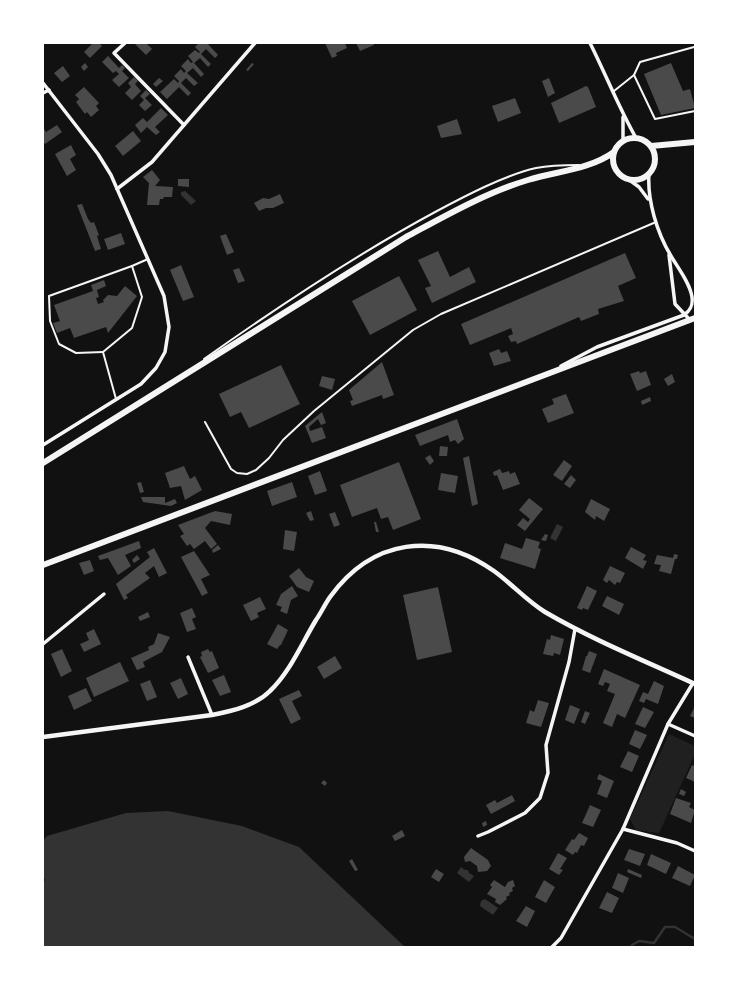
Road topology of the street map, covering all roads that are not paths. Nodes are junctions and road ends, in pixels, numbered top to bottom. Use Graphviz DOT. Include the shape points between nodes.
graph roads {
  1 [pos="125,43"];
  2 [pos="255,43"];
  3 [pos="590,43"];
  4 [pos="694,48"];
  5 [pos="634,75"];
  6 [pos="43,83"];
  7 [pos="49,90"];
  8 [pos="614,91"];
  9 [pos="43,93"];
  10 [pos="695,111"];
  11 [pos="623,116"];
  12 [pos="184,124"];
  13 [pos="636,138"];
  14 [pos="622,141"];
  15 [pos="695,142"];
  16 [pos="651,146"];
  17 [pos="614,152"];
  18 [pos="588,165"];
  19 [pos="649,173"];
  20 [pos="628,179"];
  21 [pos="118,189"];
  22 [pos="649,200"];
  23 [pos="657,222"];
  24 [pos="668,252"];
  25 [pos="148,259"];
  26 [pos="132,266"];
  27 [pos="684,315"];
  28 [pos="692,319"];
  29 [pos="102,352"];
  30 [pos="547,373"];
  31 [pos="174,380"];
  32 [pos="116,400"];
  33 [pos="205,422"];
  34 [pos="43,445"];
  35 [pos="43,463"];
  36 [pos="43,565"];
  37 [pos="104,594"];
  38 [pos="575,629"];
  39 [pos="43,644"];
  40 [pos="188,657"];
  41 [pos="694,684"];
  42 [pos="212,715"];
  43 [pos="668,724"];
  44 [pos="695,736"];
  45 [pos="43,737"];
  46 [pos="623,829"];
  47 [pos="478,836"];
  48 [pos="695,851"];
  49 [pos="552,947"];
  1 -- 12 [label="street" via="114,53"];
  2 -- 12 [label="street"];
  3 -- 8 [label="street"];
  4 -- 5 [label="lane" via="640,62"];
  5 -- 8 [label="lane"];
  5 -- 10 [label="lane" via="655,119"];
  6 -- 7 [label="street"];
  7 -- 9 [label="street"];
  7 -- 21 [label="street" via="98,154"];
  8 -- 11 [label="street"];
  11 -- 13 [label="street"];
  11 -- 14 [label="street"];
  12 -- 21 [label="street" via="152,162"];
  13 -- 14 [label="main road"];
  13 -- 16 [label="main road"];
  14 -- 17 [label="main road"];
  15 -- 16 [label="main road"];
  16 -- 19 [label="main road" via="655,163"];
  17 -- 18 [label="main road" via="603,160"];
  17 -- 20 [label="main road" via="614,166"];
  18 -- 31 [label="main road" via="528,180 469,204 434,222 347,272"];
  18 -- 31 [label="lane" via="535,168 500,181 400,230 271,312"];
  19 -- 20 [label="main road" via="643,178"];
  19 -- 22 [label="street"];
  20 -- 22 [label="street" via="639,187"];
  21 -- 25 [label="street"];
  22 -- 23 [label="street"];
  23 -- 24 [label="street"];
  23 -- 33 [label="lane" via="473,299 413,330 314,411 283,440 265,462 247,474 237,473 231,469"];
  24 -- 27 [label="street" via="675,304"];
  24 -- 27 [label="street" via="692,295 693,304 690,311"];
  25 -- 26 [label="lane"];
  25 -- 32 [label="street" via="164,296 169,327 165,352 156,368 141,384"];
  26 -- 29 [label="lane" via="142,297 132,328"];
  26 -- 29 [label="lane" via="49,296 50,321 59,344 76,353"];
  27 -- 28 [label="street"];
  27 -- 30 [label="street" via="597,347"];
  28 -- 30 [label="main road"];
  29 -- 32 [label="lane"];
  30 -- 36 [label="main road"];
  31 -- 35 [label="main road"];
  32 -- 34 [label="street"];
  37 -- 39 [label="street"];
  38 -- 41 [label="street"];
  38 -- 42 [label="street" via="543,611 494,571 470,557 446,548 407,546 387,551 350,575 330,597 288,667 270,691 236,710"];
  38 -- 47 [label="street" via="569,662 546,745 548,773 540,798 526,813"];
  40 -- 42 [label="street"];
  41 -- 43 [label="street"];
  42 -- 45 [label="street"];
  43 -- 44 [label="street"];
  43 -- 46 [label="street"];
  46 -- 48 [label="street" via="677,843"];
  46 -- 49 [label="street" via="561,938"];
}
